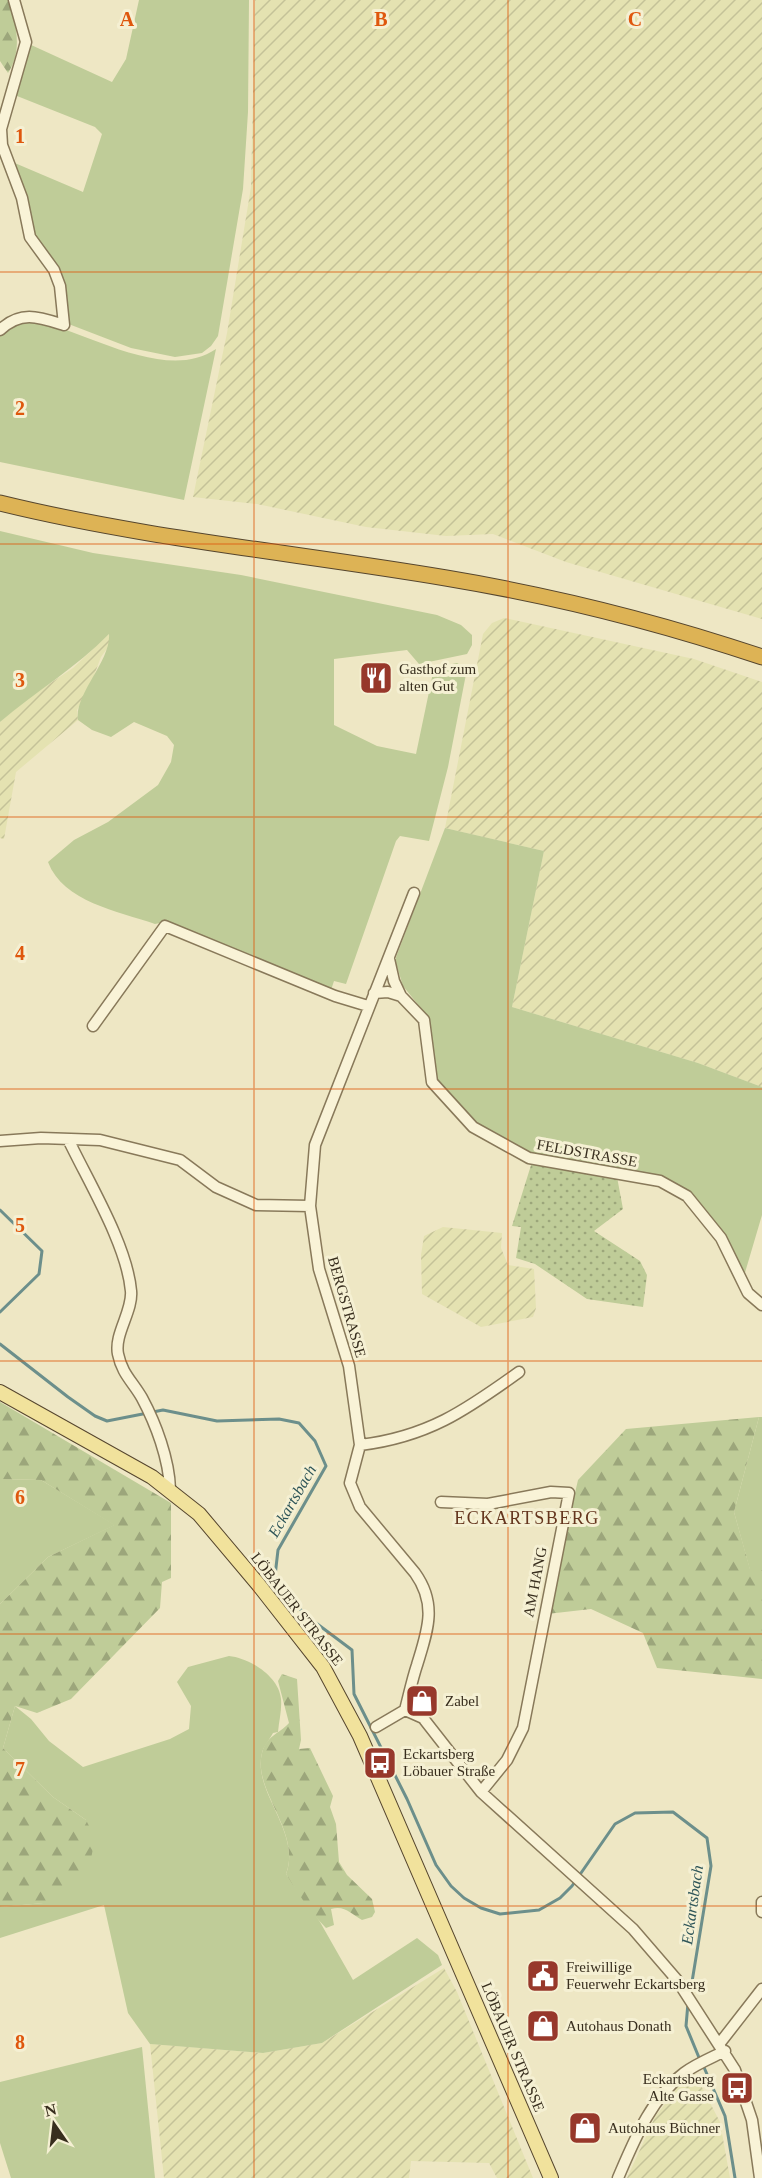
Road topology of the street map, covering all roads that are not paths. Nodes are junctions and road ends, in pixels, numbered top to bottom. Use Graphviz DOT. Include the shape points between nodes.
graph roads {
  1 [pos="14,0"];
  2 [pos="0,330"];
  3 [pos="0,502"];
  4 [pos="762,657"];
  5 [pos="414,893"];
  6 [pos="389,959"];
  7 [pos="374,993"];
  8 [pos="401,996"];
  9 [pos="368,1006"];
  10 [pos="93,1026"];
  11 [pos="68,1139"];
  12 [pos="0,1142"];
  13 [pos="310,1206"];
  14 [pos="762,1305"];
  15 [pos="519,1372"];
  16 [pos="0,1392"];
  17 [pos="360,1445"];
  18 [pos="170,1489"];
  19 [pos="441,1502"];
  20 [pos="405,1710"];
  21 [pos="368,1732"];
  22 [pos="481,1792"];
  23 [pos="762,1902"];
  24 [pos="762,1912"];
  25 [pos="762,1989"];
  26 [pos="722,2047"];
  27 [pos="551,2178"];
  28 [pos="618,2178"];
  29 [pos="760,2178"];
  1 -- 2 [label="street" via="26,42 1,129 2,145 22,198 30,237 54,270 60,286 64,325 36,316 11,320"];
  3 -- 4 [label="highway" via="148,532 448,578 582,604 678,629"];
  5 -- 6 [label="street, BERGSTRASSE"];
  6 -- 7 [label="street, BERGSTRASSE"];
  6 -- 8 [label="street, FELDSTRASSE"];
  7 -- 8 [label="street"];
  7 -- 9 [label="street, BERGSTRASSE"];
  8 -- 14 [label="street, FELDSTRASSE" via="424,1020 432,1082 473,1127 529,1158 660,1181 687,1196 721,1238 748,1293"];
  9 -- 10 [label="street" via="334,996 165,926"];
  9 -- 13 [label="street, BERGSTRASSE" via="315,1146"];
  11 -- 12 [label="street"];
  11 -- 13 [label="street" via="100,1140 180,1160 216,1187 256,1205"];
  11 -- 18 [label="street" via="128,1266 131,1295 118,1352 127,1379 144,1402 151,1420 167,1465"];
  13 -- 17 [label="street, BERGSTRASSE" via="319,1269 349,1366"];
  15 -- 17 [label="street" via="454,1416 391,1441"];
  16 -- 18 [label="main road, LÖBAUER STRASSE"];
  17 -- 20 [label="street, BERGSTRASSE" via="350,1483 360,1507 423,1585 430,1611 430,1624"];
  18 -- 21 [label="main road, LÖBAUER STRASSE" via="214,1532 296,1630"];
  19 -- 22 [label="street, AM HANG" via="488,1504 569,1492 523,1728 507,1760"];
  20 -- 21 [label="street"];
  20 -- 22 [label="street" via="423,1718"];
  21 -- 27 [label="main road, LÖBAUER STRASSE"];
  22 -- 26 [label="street" via="633,1929 685,1992"];
  23 -- 24 [label="street"];
  25 -- 26 [label="street"];
  26 -- 28 [label="street" via="672,2083 655,2105"];
  26 -- 29 [label="street" via="749,2108"];
}
